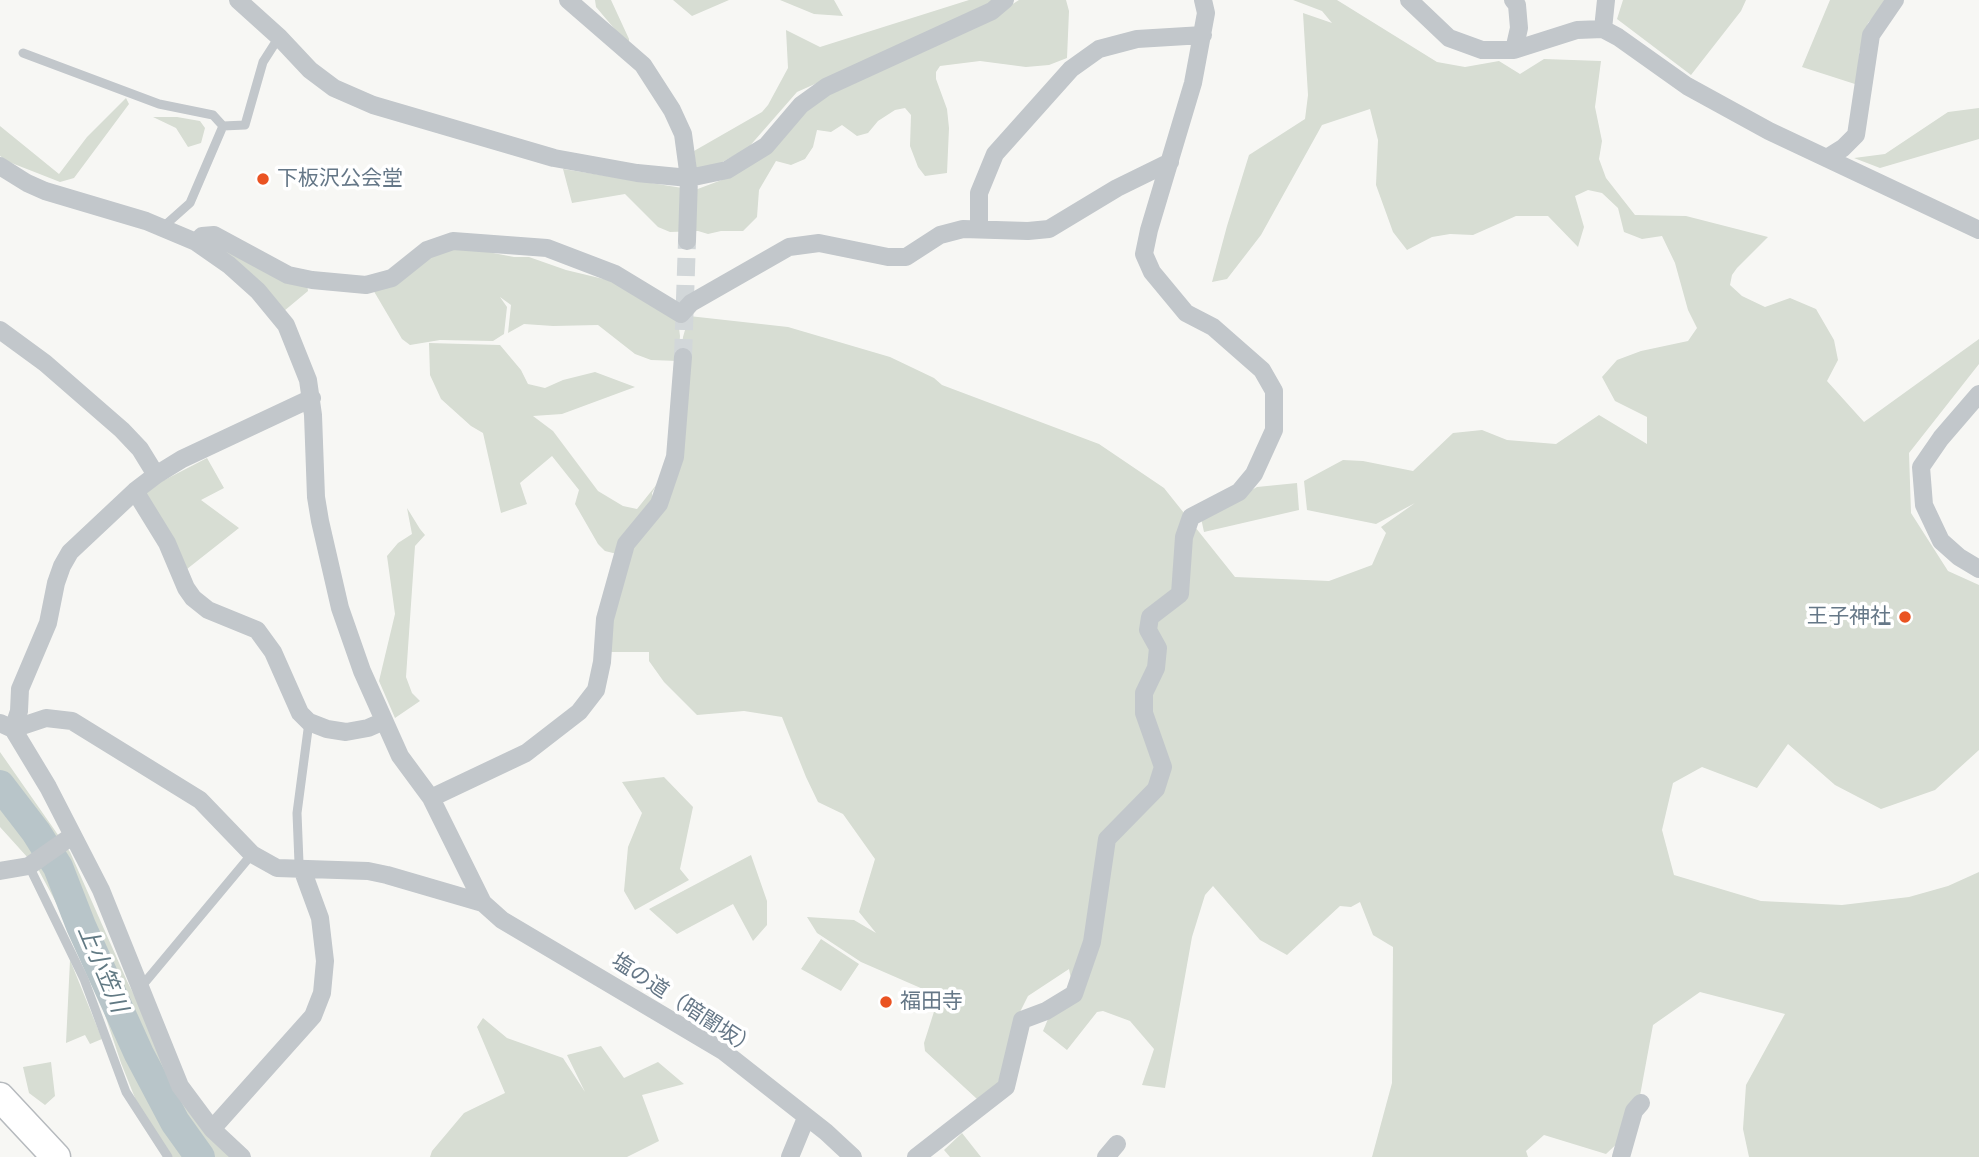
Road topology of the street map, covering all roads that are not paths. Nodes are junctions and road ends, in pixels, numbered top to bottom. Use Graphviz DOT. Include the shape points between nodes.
graph roads {
  1 [pos="238,0"];
  2 [pos="568,0"];
  3 [pos="1005,0"];
  4 [pos="1203,0"];
  5 [pos="1409,0"];
  6 [pos="1513,0"];
  7 [pos="1606,0"];
  8 [pos="1895,0"];
  9 [pos="590,9"];
  10 [pos="1603,29"];
  11 [pos="1203,35"];
  12 [pos="279,37"];
  13 [pos="1514,50"];
  14 [pos="23,54"];
  15 [pos="223,126"];
  16 [pos="1827,158"];
  17 [pos="1170,162"];
  18 [pos="0,166"];
  19 [pos="689,178"];
  20 [pos="163,227"];
  21 [pos="979,229"];
  22 [pos="1979,230"];
  23 [pos="687,241"];
  24 [pos="196,242"];
  25 [pos="0,330"];
  26 [pos="682,357"];
  27 [pos="1979,394"];
  28 [pos="312,398"];
  29 [pos="156,475"];
  30 [pos="135,491"];
  31 [pos="1979,569"];
  32 [pos="384,721"];
  33 [pos="309,722"];
  34 [pos="6,726"];
  35 [pos="431,799"];
  36 [pos="70,837"];
  37 [pos="252,854"];
  38 [pos="32,865"];
  39 [pos="302,869"];
  40 [pos="0,871"];
  41 [pos="483,903"];
  42 [pos="138,983"];
  43 [pos="0,1097"];
  44 [pos="1641,1103"];
  45 [pos="806,1118"];
  46 [pos="212,1129"];
  47 [pos="56,1157"];
  48 [pos="168,1157"];
  49 [pos="242,1157"];
  50 [pos="790,1157"];
  51 [pos="853,1157"];
  52 [pos="916,1157"];
  53 [pos="1621,1157"];
  1 -- 12 [label="street"];
  2 -- 9 [label="street"];
  3 -- 19 [label="street" via="992,11 826,87 801,105 766,146 727,170"];
  4 -- 11 [label="street"];
  5 -- 13 [label="street" via="1449,38 1482,50"];
  6 -- 13 [label="street" via="1519,29"];
  7 -- 10 [label="street"];
  8 -- 16 [label="street" via="1871,35 1856,135"];
  9 -- 19 [label="street" via="643,65 672,110 683,134"];
  10 -- 13 [label="street" via="1577,30"];
  10 -- 16 [label="street" via="1687,86"];
  11 -- 17 [label="street"];
  11 -- 21 [label="street" via="1137,39 1099,49 1071,69 995,154 979,194"];
  12 -- 15 [label="lane" via="262,62 245,125"];
  12 -- 19 [label="street" via="334,89 373,105 554,159"];
  14 -- 15 [label="lane" via="159,104 213,116"];
  15 -- 20 [label="lane" via="190,203"];
  16 -- 22 [label="street"];
  17 -- 21 [label="street" via="1049,229"];
  17 -- 52 [label="street" via="1144,254 1152,272 1186,313 1213,327 1262,370 1274,391 1275,430 1254,474 1239,492 1191,517 1184,537 1180,594 1150,617 1148,630 1158,648 1156,668 1144,693 1144,713 1163,767 1156,789 1107,839 1092,942 1074,994 1022,1020 1006,1087"];
  18 -- 20 [label="street" via="45,191"];
  19 -- 23 [label="street"];
  20 -- 24 [label="street"];
  21 -- 24 [label="street" via="940,235 906,257 819,243 789,247 691,303 681,314 615,274 547,248 453,241 427,250 392,278 355,285 288,275 214,235"];
  24 -- 28 [label="street" via="229,265 273,308 295,343"];
  25 -- 29 [label="street" via="122,430"];
  26 -- 35 [label="street" via="675,457 659,504 626,544 606,619 596,690 579,712 526,753"];
  27 -- 31 [label="street" via="1921,467 1923,505 1941,541"];
  28 -- 29 [label="street"];
  28 -- 32 [label="street" via="320,521 340,608"];
  29 -- 30 [label="street"];
  30 -- 33 [label="street" via="193,598 208,610 257,630"];
  30 -- 34 [label="street" via="70,552 62,566 48,623 20,689 19,711"];
  32 -- 33 [label="street" via="346,732"];
  32 -- 35 [label="street" via="400,756"];
  33 -- 39 [label="lane" via="297,813"];
  34 -- 36 [label="street" via="48,787"];
  34 -- 37 [label="street" via="46,718 72,721 200,800"];
  35 -- 41 [label="street"];
  36 -- 38 [label="street"];
  36 -- 42 [label="street" via="101,890"];
  37 -- 39 [label="street" via="277,868"];
  37 -- 42 [label="lane" via="146,981"];
  38 -- 40 [label="street"];
  38 -- 48 [label="lane" via="89,990 126,1092"];
  39 -- 41 [label="street" via="387,874"];
  39 -- 46 [label="street" via="320,918 325,961 322,993 313,1016"];
  41 -- 45 [label="street, 塩の道（暗闇坂）" via="502,920 723,1052"];
  42 -- 46 [label="street" via="180,1086"];
  43 -- 47 [label="main road"];
  44 -- 53 [label="street" via="1634,1111"];
  45 -- 50 [label="street"];
  45 -- 51 [label="street, 塩の道（暗闇坂）"];
  46 -- 49 [label="street"];
}
